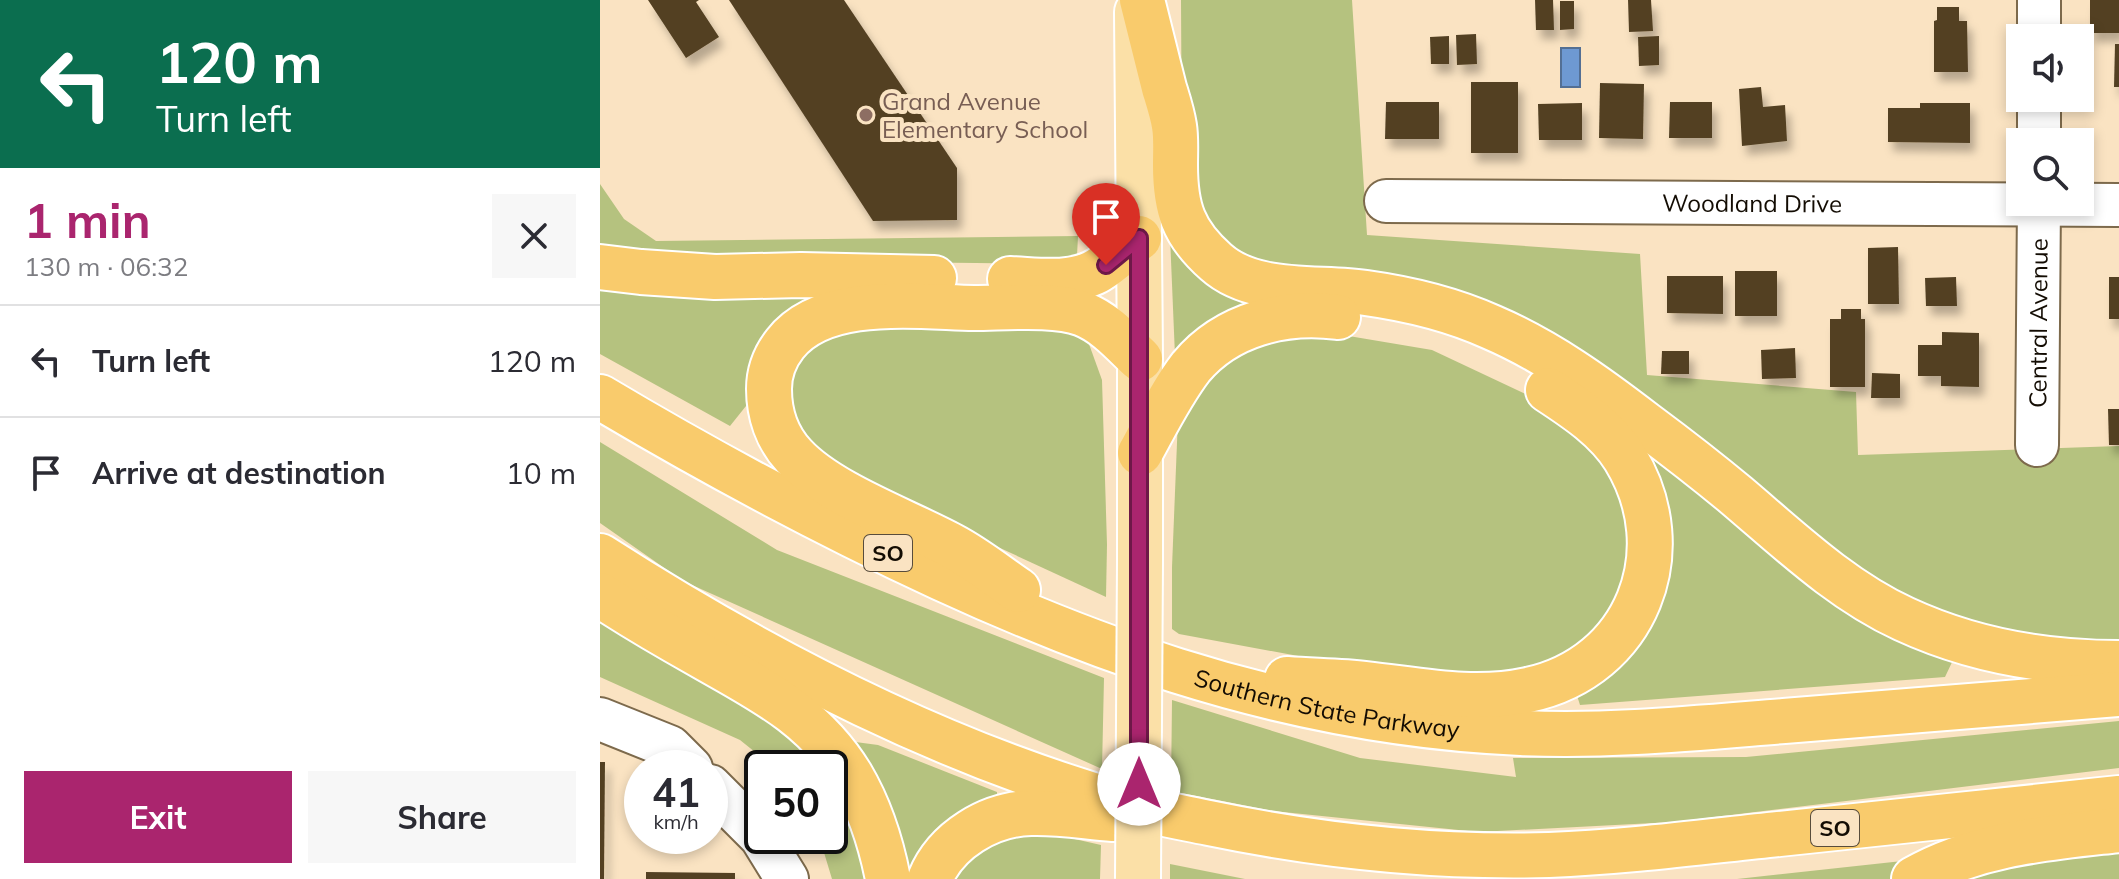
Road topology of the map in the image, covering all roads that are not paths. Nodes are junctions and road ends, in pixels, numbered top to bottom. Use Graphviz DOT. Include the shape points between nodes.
graph roads {
  1 [pos="1139,0"];
  2 [pos="2039,0"];
  3 [pos="2039,24"];
  4 [pos="1386,201"];
  5 [pos="2006,204"];
  6 [pos="2094,205"];
  7 [pos="2119,205"];
  8 [pos="2039,216"];
  9 [pos="1139,238"];
  10 [pos="600,267"];
  11 [pos="1140,359"];
  12 [pos="600,397"];
  13 [pos="2037,445"];
  14 [pos="1140,453"];
  15 [pos="600,556"];
  16 [pos="600,595"];
  17 [pos="1099,645"];
  18 [pos="2119,663"];
  19 [pos="1182,674"];
  20 [pos="2119,694"];
  21 [pos="600,719"];
  22 [pos="673,750"];
  23 [pos="2119,798"];
  24 [pos="728,804"];
  25 [pos="1227,827"];
  26 [pos="2119,830"];
  27 [pos="1388,850"];
  28 [pos="787,879"];
  29 [pos="888,879"];
  30 [pos="930,879"];
  31 [pos="1138,879"];
  32 [pos="1522,879"];
  33 [pos="1914,879"];
  1 -- 9 [label="main road"];
  1 -- 18 [label="highway" via="1175,128 1181,219 1218,264 1248,281 1397,298 1489,326 1547,355 1612,399 1817,564 1902,618 1998,652"];
  2 -- 3 [label="street"];
  4 -- 5 [label="street, Woodland Drive"];
  6 -- 7 [label="street, Woodland Drive"];
  8 -- 13 [label="street, Central Avenue"];
  9 -- 10 [label="highway" via="1095,272 1072,280 715,277"];
  9 -- 11 [label="main road"];
  11 -- 14 [label="main road"];
  11 -- 17 [label="highway" via="1109,331 1073,311 865,308 832,313 802,328 780,350 769,379 775,426 794,457 810,470 956,548"];
  12 -- 17 [label="highway, Southern State Parkway / SO" via="885,551"];
  14 -- 19 [label="highway" via="1191,367 1221,340 1279,317 1357,319 1452,343 1512,369 1566,402 1611,439 1624,457 1643,496 1648,521 1650,567 1635,612 1600,655 1578,671 1530,690 1449,695 1365,684"];
  14 -- 31 [label="main road, bridge"];
  15 -- 25 [label="highway, SO" via="716,628 911,725 1111,800"];
  16 -- 29 [label="highway" via="767,692 804,721 851,777 874,824"];
  17 -- 19 [label="highway, Southern State Parkway / SO"];
  19 -- 20 [label="highway, Southern State Parkway / SO" via="1358,716 1535,734 1646,731"];
  21 -- 22 [label="street"];
  23 -- 27 [label="highway, SO" via="1550,855"];
  24 -- 28 [label="street" via="761,837"];
  25 -- 27 [label="highway, SO"];
  25 -- 30 [label="highway" via="1029,813 1008,816 987,822 953,845"];
  26 -- 33 [label="highway" via="1988,849"];
  27 -- 32 [label="highway"];
}
